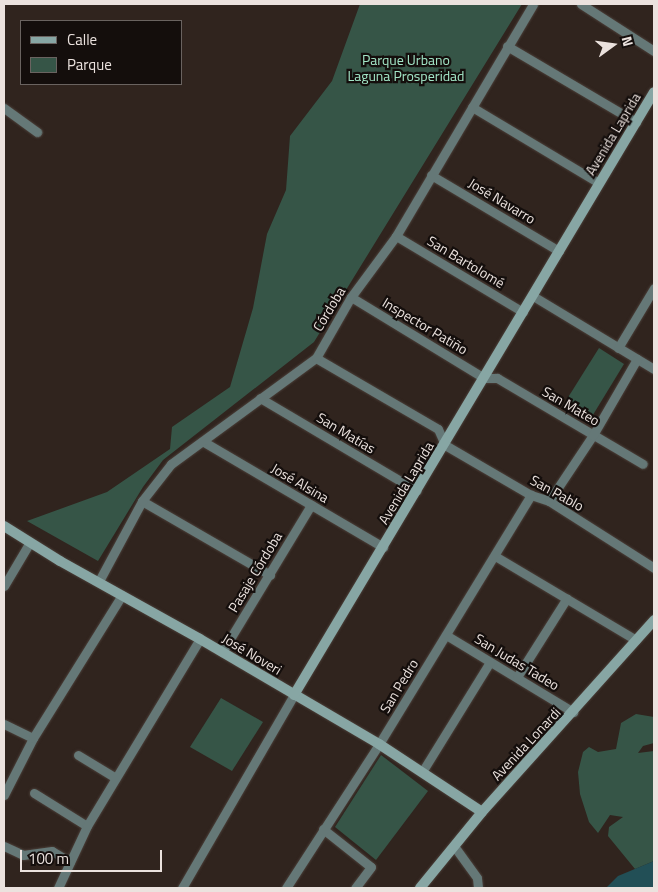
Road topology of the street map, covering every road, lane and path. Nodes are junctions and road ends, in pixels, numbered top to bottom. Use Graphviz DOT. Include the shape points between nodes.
graph roads {
  1 [pos="533,4"];
  2 [pos="580,4"];
  3 [pos="507,46"];
  4 [pos="654,51"];
  5 [pos="654,92"];
  6 [pos="472,107"];
  7 [pos="4,108"];
  8 [pos="636,122"];
  9 [pos="37,132"];
  10 [pos="431,175"];
  11 [pos="599,183"];
  12 [pos="396,236"];
  13 [pos="559,251"];
  14 [pos="654,291"];
  15 [pos="533,296"];
  16 [pos="352,297"];
  17 [pos="523,312"];
  18 [pos="618,348"];
  19 [pos="316,358"];
  20 [pos="637,359"];
  21 [pos="654,369"];
  22 [pos="484,378"];
  23 [pos="260,398"];
  24 [pos="593,434"];
  25 [pos="204,442"];
  26 [pos="444,445"];
  27 [pos="643,464"];
  28 [pos="417,491"];
  29 [pos="531,495"];
  30 [pos="142,501"];
  31 [pos="549,502"];
  32 [pos="311,505"];
  33 [pos="4,526"];
  34 [pos="30,542"];
  35 [pos="384,547"];
  36 [pos="495,556"];
  37 [pos="654,568"];
  38 [pos="270,575"];
  39 [pos="99,581"];
  40 [pos="4,586"];
  41 [pos="122,595"];
  42 [pos="566,598"];
  43 [pos="654,620"];
  44 [pos="446,634"];
  45 [pos="200,639"];
  46 [pos="636,640"];
  47 [pos="222,652"];
  48 [pos="490,662"];
  49 [pos="517,677"];
  50 [pos="294,695"];
  51 [pos="573,712"];
  52 [pos="4,724"];
  53 [pos="33,738"];
  54 [pos="379,744"];
  55 [pos="78,755"];
  56 [pos="422,772"];
  57 [pos="116,778"];
  58 [pos="34,793"];
  59 [pos="4,795"];
  60 [pos="482,812"];
  61 [pos="87,826"];
  62 [pos="323,829"];
  63 [pos="4,846"];
  64 [pos="454,846"];
  65 [pos="70,862"];
  66 [pos="58,888"];
  67 [pos="182,888"];
  68 [pos="286,888"];
  69 [pos="356,888"];
  70 [pos="420,888"];
  71 [pos="478,888"];
  1 -- 3 [label="street, Córdoba"];
  2 -- 4 [label="street"];
  3 -- 6 [label="street, Córdoba"];
  3 -- 8 [label="street"];
  5 -- 8 [label="street, Avenida Laprida"];
  6 -- 10 [label="street, Córdoba"];
  6 -- 11 [label="street"];
  7 -- 9 [label="street"];
  8 -- 11 [label="street, Avenida Laprida"];
  10 -- 12 [label="street, Córdoba"];
  10 -- 13 [label="street, José Navarro"];
  11 -- 13 [label="street, Avenida Laprida"];
  12 -- 16 [label="street, Córdoba"];
  12 -- 17 [label="street, San Bartolomé"];
  13 -- 15 [label="street, Avenida Laprida"];
  14 -- 18 [label="street"];
  15 -- 17 [label="street, Avenida Laprida"];
  15 -- 18 [label="street"];
  16 -- 19 [label="street, Córdoba"];
  16 -- 22 [label="street, Inspector Patiño"];
  17 -- 22 [label="street, Avenida Laprida"];
  18 -- 20 [label="street"];
  19 -- 23 [label="street, Córdoba"];
  19 -- 26 [label="street" via="438,429"];
  20 -- 21 [label="street"];
  20 -- 24 [label="street"];
  22 -- 24 [label="street, San Mateo" via="497,378"];
  22 -- 26 [label="street, Avenida Laprida"];
  23 -- 25 [label="street, Córdoba"];
  23 -- 28 [label="street, San Matías"];
  24 -- 27 [label="street, San Mateo"];
  24 -- 31 [label="street"];
  25 -- 30 [label="street, Córdoba" via="170,464"];
  25 -- 32 [label="street, José Alsina"];
  26 -- 28 [label="street, Avenida Laprida"];
  26 -- 29 [label="street, San Pablo"];
  28 -- 35 [label="street, Avenida Laprida"];
  29 -- 31 [label="street, San Pablo"];
  29 -- 36 [label="street, San Pedro"];
  30 -- 38 [label="street"];
  30 -- 39 [label="street, Córdoba"];
  31 -- 37 [label="street, San Pablo"];
  32 -- 35 [label="street, José Alsina"];
  32 -- 38 [label="street, Pasaje Córdoba"];
  33 -- 34 [label="street, José Noveri"];
  34 -- 39 [label="street, José Noveri"];
  34 -- 40 [label="street"];
  35 -- 50 [label="street, Avenida Laprida"];
  36 -- 42 [label="street"];
  36 -- 44 [label="street, San Pedro"];
  38 -- 47 [label="street, Pasaje Córdoba"];
  39 -- 41 [label="street, José Noveri"];
  41 -- 45 [label="street, José Noveri"];
  41 -- 53 [label="street"];
  42 -- 46 [label="street"];
  42 -- 49 [label="street"];
  43 -- 46 [label="street, Avenida Lonardi"];
  44 -- 48 [label="street, San Judas Tadeo"];
  44 -- 54 [label="street, San Pedro"];
  45 -- 47 [label="street, José Noveri"];
  45 -- 57 [label="street"];
  46 -- 51 [label="street, Avenida Lonardi"];
  47 -- 50 [label="street, José Noveri"];
  48 -- 49 [label="street, San Judas Tadeo"];
  48 -- 56 [label="street"];
  49 -- 51 [label="street, San Judas Tadeo"];
  50 -- 54 [label="street, José Noveri"];
  50 -- 67 [label="street, Avenida Laprida"];
  51 -- 60 [label="street, Avenida Lonardi"];
  52 -- 53 [label="street"];
  53 -- 59 [label="street"];
  54 -- 56 [label="street, José Noveri"];
  54 -- 62 [label="street, San Pedro"];
  55 -- 57 [label="street"];
  56 -- 60 [label="street, José Noveri"];
  57 -- 61 [label="street"];
  58 -- 61 [label="street"];
  60 -- 64 [label="street, Avenida Lonardi"];
  61 -- 65 [label="street"];
  62 -- 68 [label="street, San Pedro"];
  62 -- 69 [label="street" via="371,867"];
  63 -- 65 [label="street" via="23,855 52,851"];
  64 -- 70 [label="street, Avenida Lonardi"];
  64 -- 71 [label="street" via="477,878"];
  65 -- 66 [label="street"];
}
